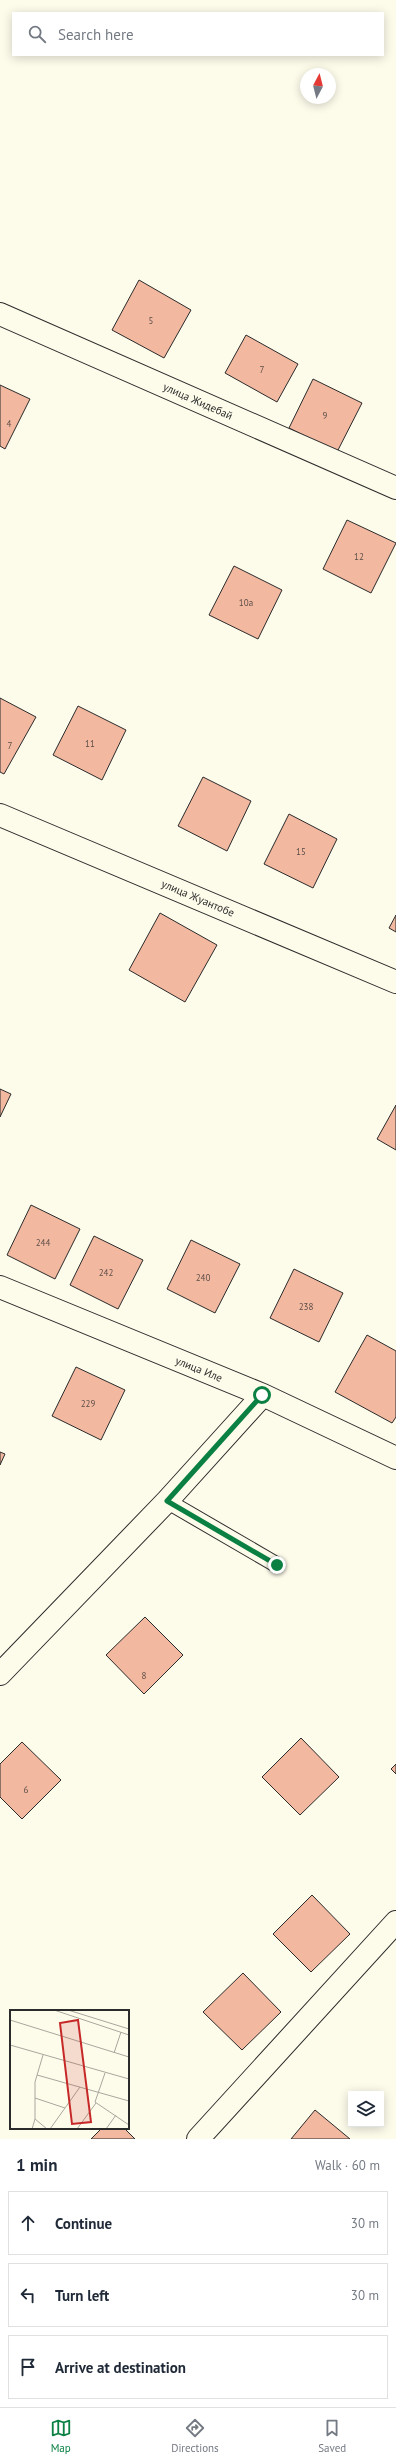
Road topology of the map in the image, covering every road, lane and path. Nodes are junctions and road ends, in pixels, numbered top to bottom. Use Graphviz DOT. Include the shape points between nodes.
graph roads {
  1 [pos="0,314"];
  2 [pos="396,488"];
  3 [pos="0,815"];
  4 [pos="396,982"];
  5 [pos="0,1287"];
  6 [pos="262,1395"];
  7 [pos="396,1458"];
  8 [pos="167,1501"];
  9 [pos="277,1565"];
  10 [pos="0,1674"];
  11 [pos="396,1922"];
  12 [pos="198,2139"];
  1 -- 2 [label="street, улица Жидебай"];
  3 -- 4 [label="street, улица Жуантобе"];
  5 -- 6 [label="street, улица Иле"];
  6 -- 7 [label="street, улица Иле"];
  6 -- 8 [label="street"];
  8 -- 9 [label="lane"];
  8 -- 10 [label="street"];
  11 -- 12 [label="street"];
}
